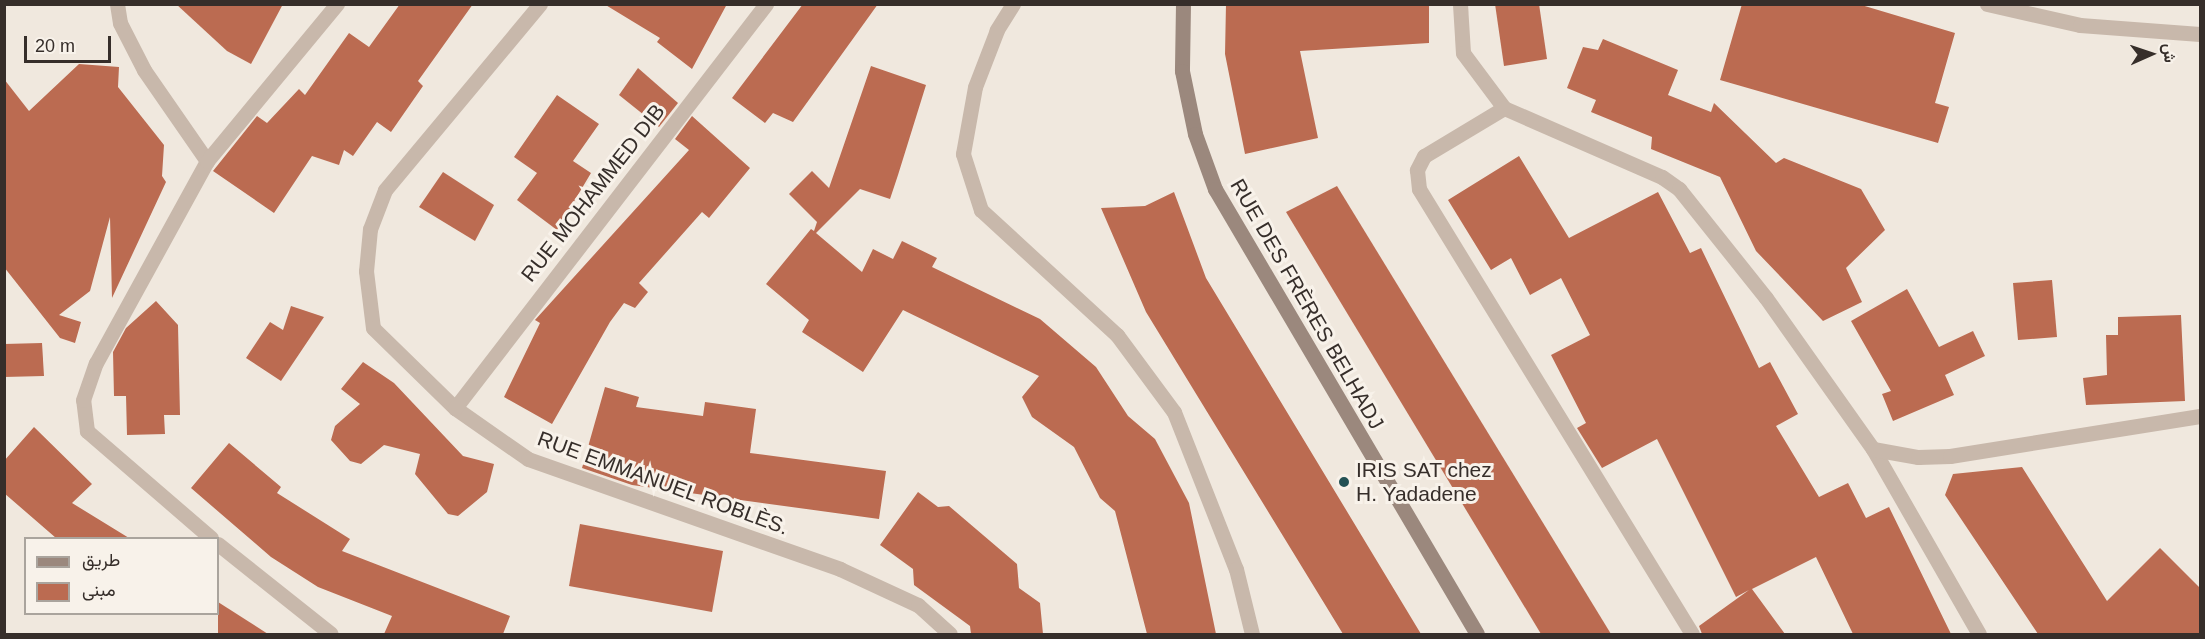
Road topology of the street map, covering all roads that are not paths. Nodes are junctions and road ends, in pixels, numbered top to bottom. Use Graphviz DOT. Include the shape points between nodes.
graph roads {
  1 [pos="117,4"];
  2 [pos="337,4"];
  3 [pos="540,4"];
  4 [pos="766,4"];
  5 [pos="1013,4"];
  6 [pos="1183,4"];
  7 [pos="1460,4"];
  8 [pos="1987,4"];
  9 [pos="2200,34"];
  10 [pos="1503,108"];
  11 [pos="207,161"];
  12 [pos="454,408"];
  13 [pos="2200,416"];
  14 [pos="1873,450"];
  15 [pos="210,537"];
  16 [pos="219,545"];
  17 [pos="331,634"];
  18 [pos="950,634"];
  19 [pos="1252,634"];
  20 [pos="1477,634"];
  21 [pos="1692,634"];
  22 [pos="1979,634"];
  1 -- 11 [label="street" via="120,23 144,70"];
  2 -- 11 [label="street"];
  3 -- 12 [label="street, RUE EMMANUEL ROBLÈS." via="385,190 370,229 366,272 373,328"];
  4 -- 12 [label="street, RUE MOHAMMED DIB"];
  5 -- 19 [label="street" via="997,30 975,87 963,154 981,210 1117,335 1173,412 1236,569"];
  6 -- 20 [label="main road, RUE DES FRÈRES BELHADJ" via="1182,70 1195,134 1215,189"];
  7 -- 10 [label="street" via="1463,53"];
  8 -- 9 [label="street" via="2080,26"];
  10 -- 14 [label="street" via="1662,177 1679,189 1766,298"];
  10 -- 21 [label="street" via="1424,156 1417,170 1419,189"];
  11 -- 15 [label="street" via="96,363 83,400 87,431"];
  12 -- 18 [label="street, RUE EMMANUEL ROBLÈS." via="528,459 840,569 918,605"];
  13 -- 14 [label="street" via="1950,456 1918,457"];
  14 -- 22 [label="street"];
  16 -- 17 [label="street"];
}
